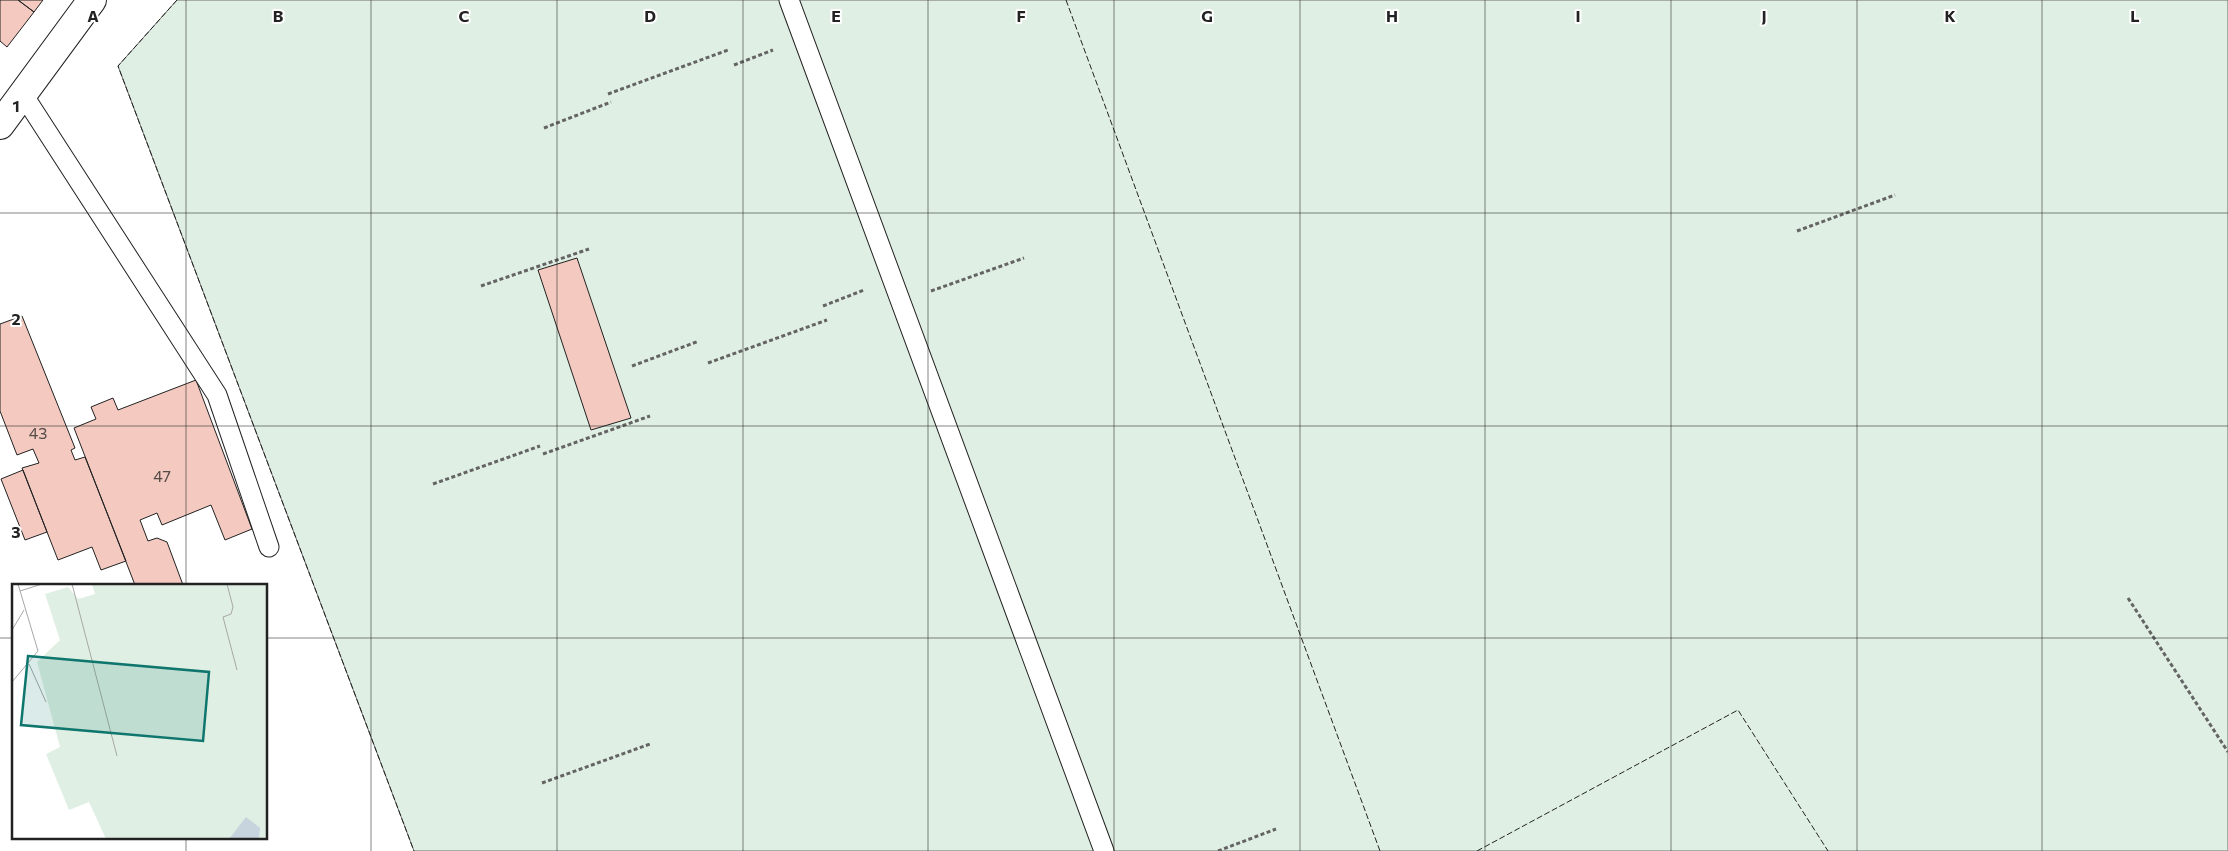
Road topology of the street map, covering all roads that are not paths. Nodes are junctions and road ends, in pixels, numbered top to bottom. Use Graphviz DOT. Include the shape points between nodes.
graph roads {
  1 [pos="92,0"];
  2 [pos="790,0"];
  3 [pos="24,96"];
  4 [pos="0,126"];
  5 [pos="269,547"];
  6 [pos="1104,851"];
  1 -- 3 [label="street"];
  2 -- 6 [label="lane"];
  3 -- 4 [label="street"];
  3 -- 5 [label="lane" via="217,396"];
}
